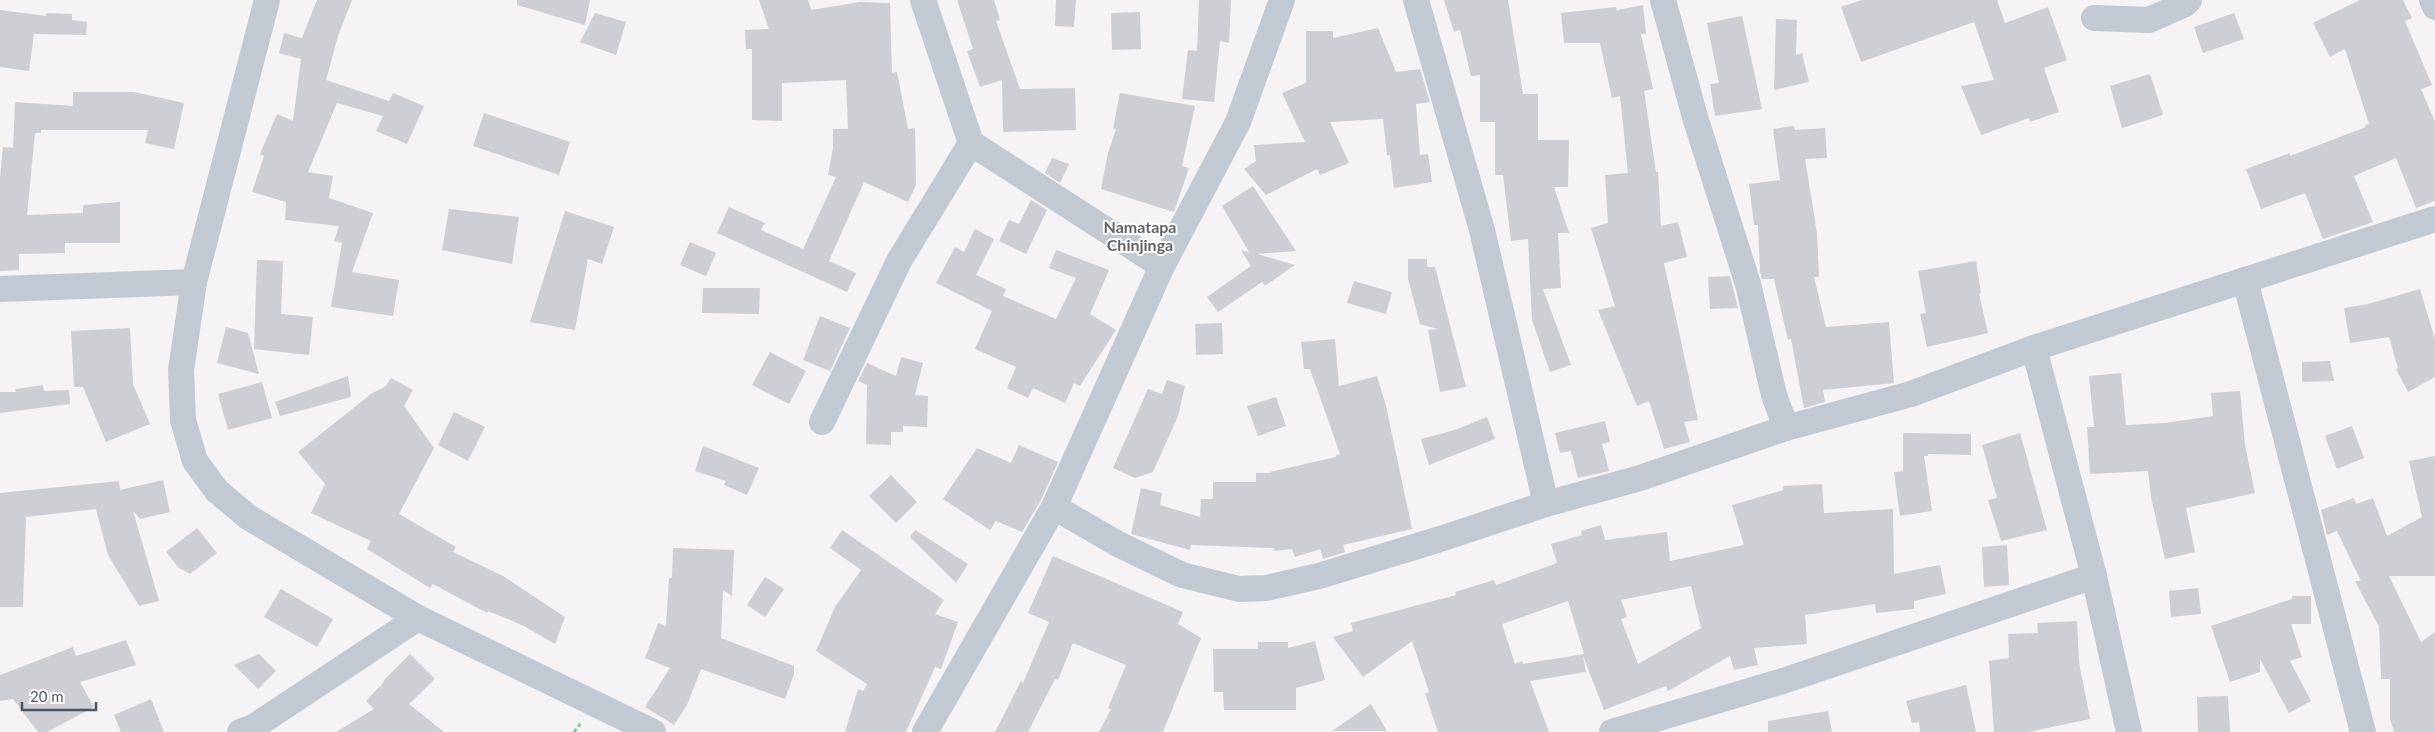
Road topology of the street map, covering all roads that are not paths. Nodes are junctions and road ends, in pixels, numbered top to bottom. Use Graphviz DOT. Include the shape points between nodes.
graph roads {
  1 [pos="267,0"];
  2 [pos="923,0"];
  3 [pos="1282,0"];
  4 [pos="1416,0"];
  5 [pos="1663,0"];
  6 [pos="2189,0"];
  7 [pos="2432,0"];
  8 [pos="2435,8"];
  9 [pos="2094,18"];
  10 [pos="971,143"];
  11 [pos="2435,219"];
  12 [pos="1162,266"];
  13 [pos="2245,280"];
  14 [pos="194,282"];
  15 [pos="0,289"];
  16 [pos="2034,348"];
  17 [pos="822,422"];
  18 [pos="1786,428"];
  19 [pos="1546,504"];
  20 [pos="1054,507"];
  21 [pos="2094,576"];
  22 [pos="418,618"];
  23 [pos="240,732"];
  24 [pos="653,732"];
  25 [pos="924,732"];
  26 [pos="1612,732"];
  27 [pos="2129,732"];
  28 [pos="2363,732"];
  1 -- 14 [label="street"];
  2 -- 10 [label="street"];
  3 -- 12 [label="street" via="1238,122"];
  4 -- 19 [label="street" via="1482,230"];
  5 -- 18 [label="street" via="1695,117 1748,284 1774,395"];
  6 -- 9 [label="street" via="2149,20"];
  7 -- 8 [label="street"];
  10 -- 12 [label="street"];
  10 -- 17 [label="street" via="899,261"];
  11 -- 13 [label="street"];
  12 -- 20 [label="street"];
  13 -- 16 [label="street"];
  13 -- 28 [label="street"];
  14 -- 15 [label="street"];
  14 -- 22 [label="street" via="181,370 183,420 195,461 216,490 248,517"];
  16 -- 18 [label="street" via="1911,394"];
  16 -- 21 [label="street"];
  18 -- 19 [label="street" via="1640,478"];
  19 -- 20 [label="street" via="1319,576 1266,588 1239,590 1182,575 1118,544"];
  20 -- 25 [label="street"];
  21 -- 26 [label="street" via="1783,681"];
  21 -- 27 [label="street"];
  22 -- 23 [label="street" via="255,726"];
  22 -- 24 [label="street"];
}
